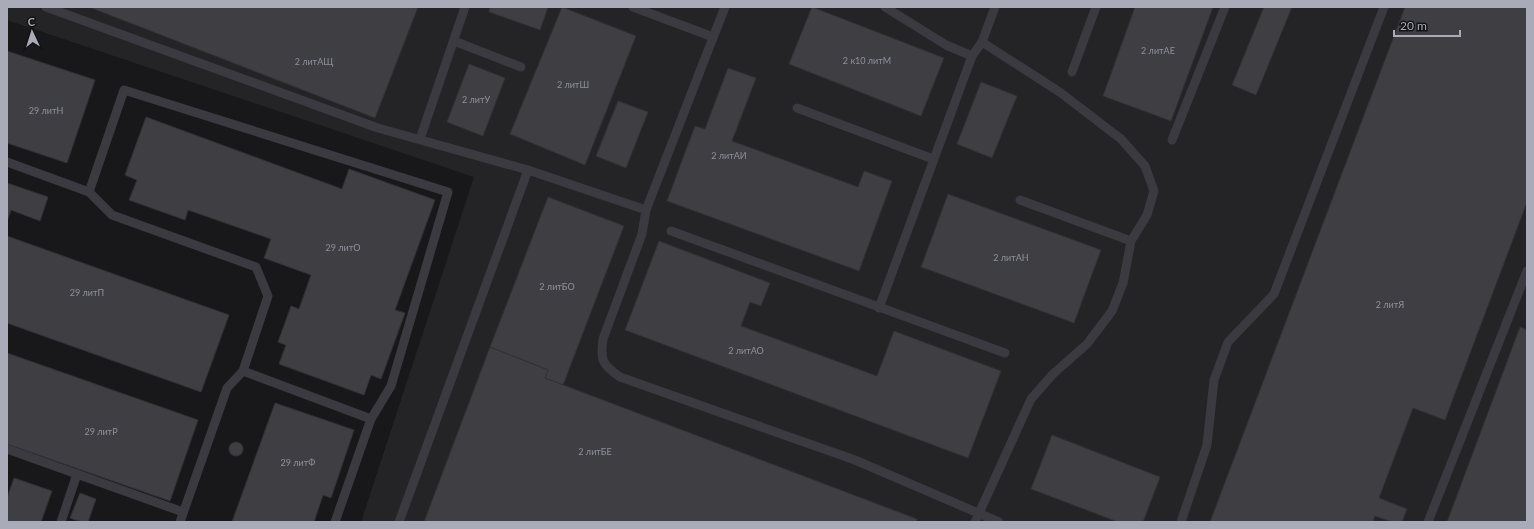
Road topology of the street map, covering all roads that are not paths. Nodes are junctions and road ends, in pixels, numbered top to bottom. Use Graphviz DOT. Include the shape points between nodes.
graph roads {
  1 [pos="46,7"];
  2 [pos="465,7"];
  3 [pos="633,7"];
  4 [pos="725,7"];
  5 [pos="885,7"];
  6 [pos="995,7"];
  7 [pos="1096,7"];
  8 [pos="1225,7"];
  9 [pos="1384,7"];
  10 [pos="713,37"];
  11 [pos="454,41"];
  12 [pos="982,42"];
  13 [pos="972,56"];
  14 [pos="521,67"];
  15 [pos="1072,72"];
  16 [pos="796,108"];
  17 [pos="420,139"];
  18 [pos="1172,140"];
  19 [pos="933,159"];
  20 [pos="7,162"];
  21 [pos="528,170"];
  22 [pos="89,192"];
  23 [pos="1020,200"];
  24 [pos="646,210"];
  25 [pos="670,231"];
  26 [pos="1132,241"];
  27 [pos="1527,271"];
  28 [pos="879,308"];
  29 [pos="1005,353"];
  30 [pos="243,371"];
  31 [pos="371,419"];
  32 [pos="7,449"];
  33 [pos="77,474"];
  34 [pos="183,512"];
  35 [pos="977,518"];
  36 [pos="61,522"];
  37 [pos="180,522"];
  38 [pos="335,522"];
  39 [pos="398,522"];
  40 [pos="999,522"];
  41 [pos="1181,522"];
  42 [pos="1428,522"];
  1 -- 17 [label="lane" via="378,128"];
  2 -- 11 [label="lane"];
  3 -- 10 [label="lane"];
  4 -- 10 [label="lane"];
  5 -- 13 [label="lane" via="946,45"];
  6 -- 12 [label="lane"];
  7 -- 15 [label="lane"];
  8 -- 18 [label="lane"];
  9 -- 41 [label="lane" via="1274,294 1228,342 1214,380 1207,445"];
  10 -- 24 [label="lane"];
  11 -- 14 [label="lane"];
  11 -- 17 [label="lane"];
  12 -- 13 [label="lane"];
  12 -- 26 [label="lane" via="1061,93 1121,139 1145,166 1154,191 1147,215"];
  13 -- 19 [label="lane"];
  16 -- 19 [label="lane"];
  17 -- 21 [label="lane"];
  19 -- 28 [label="lane"];
  20 -- 22 [label="lane"];
  21 -- 24 [label="lane"];
  21 -- 39 [label="lane"];
  22 -- 30 [label="lane" via="112,215 256,267 268,296"];
  22 -- 31 [label="lane" via="124,90 448,192 391,386"];
  23 -- 26 [label="lane"];
  24 -- 35 [label="lane" via="642,234 603,339 601,355 608,368 620,377 855,460"];
  25 -- 28 [label="lane"];
  26 -- 35 [label="lane" via="1123,283 1112,310 1087,344 1053,374 1031,399"];
  27 -- 42 [label="lane"];
  28 -- 29 [label="lane"];
  30 -- 31 [label="lane"];
  30 -- 34 [label="lane" via="227,388"];
  31 -- 38 [label="lane"];
  32 -- 33 [label="lane"];
  33 -- 34 [label="lane"];
  33 -- 36 [label="lane"];
  34 -- 37 [label="lane"];
  35 -- 40 [label="lane"];
}
